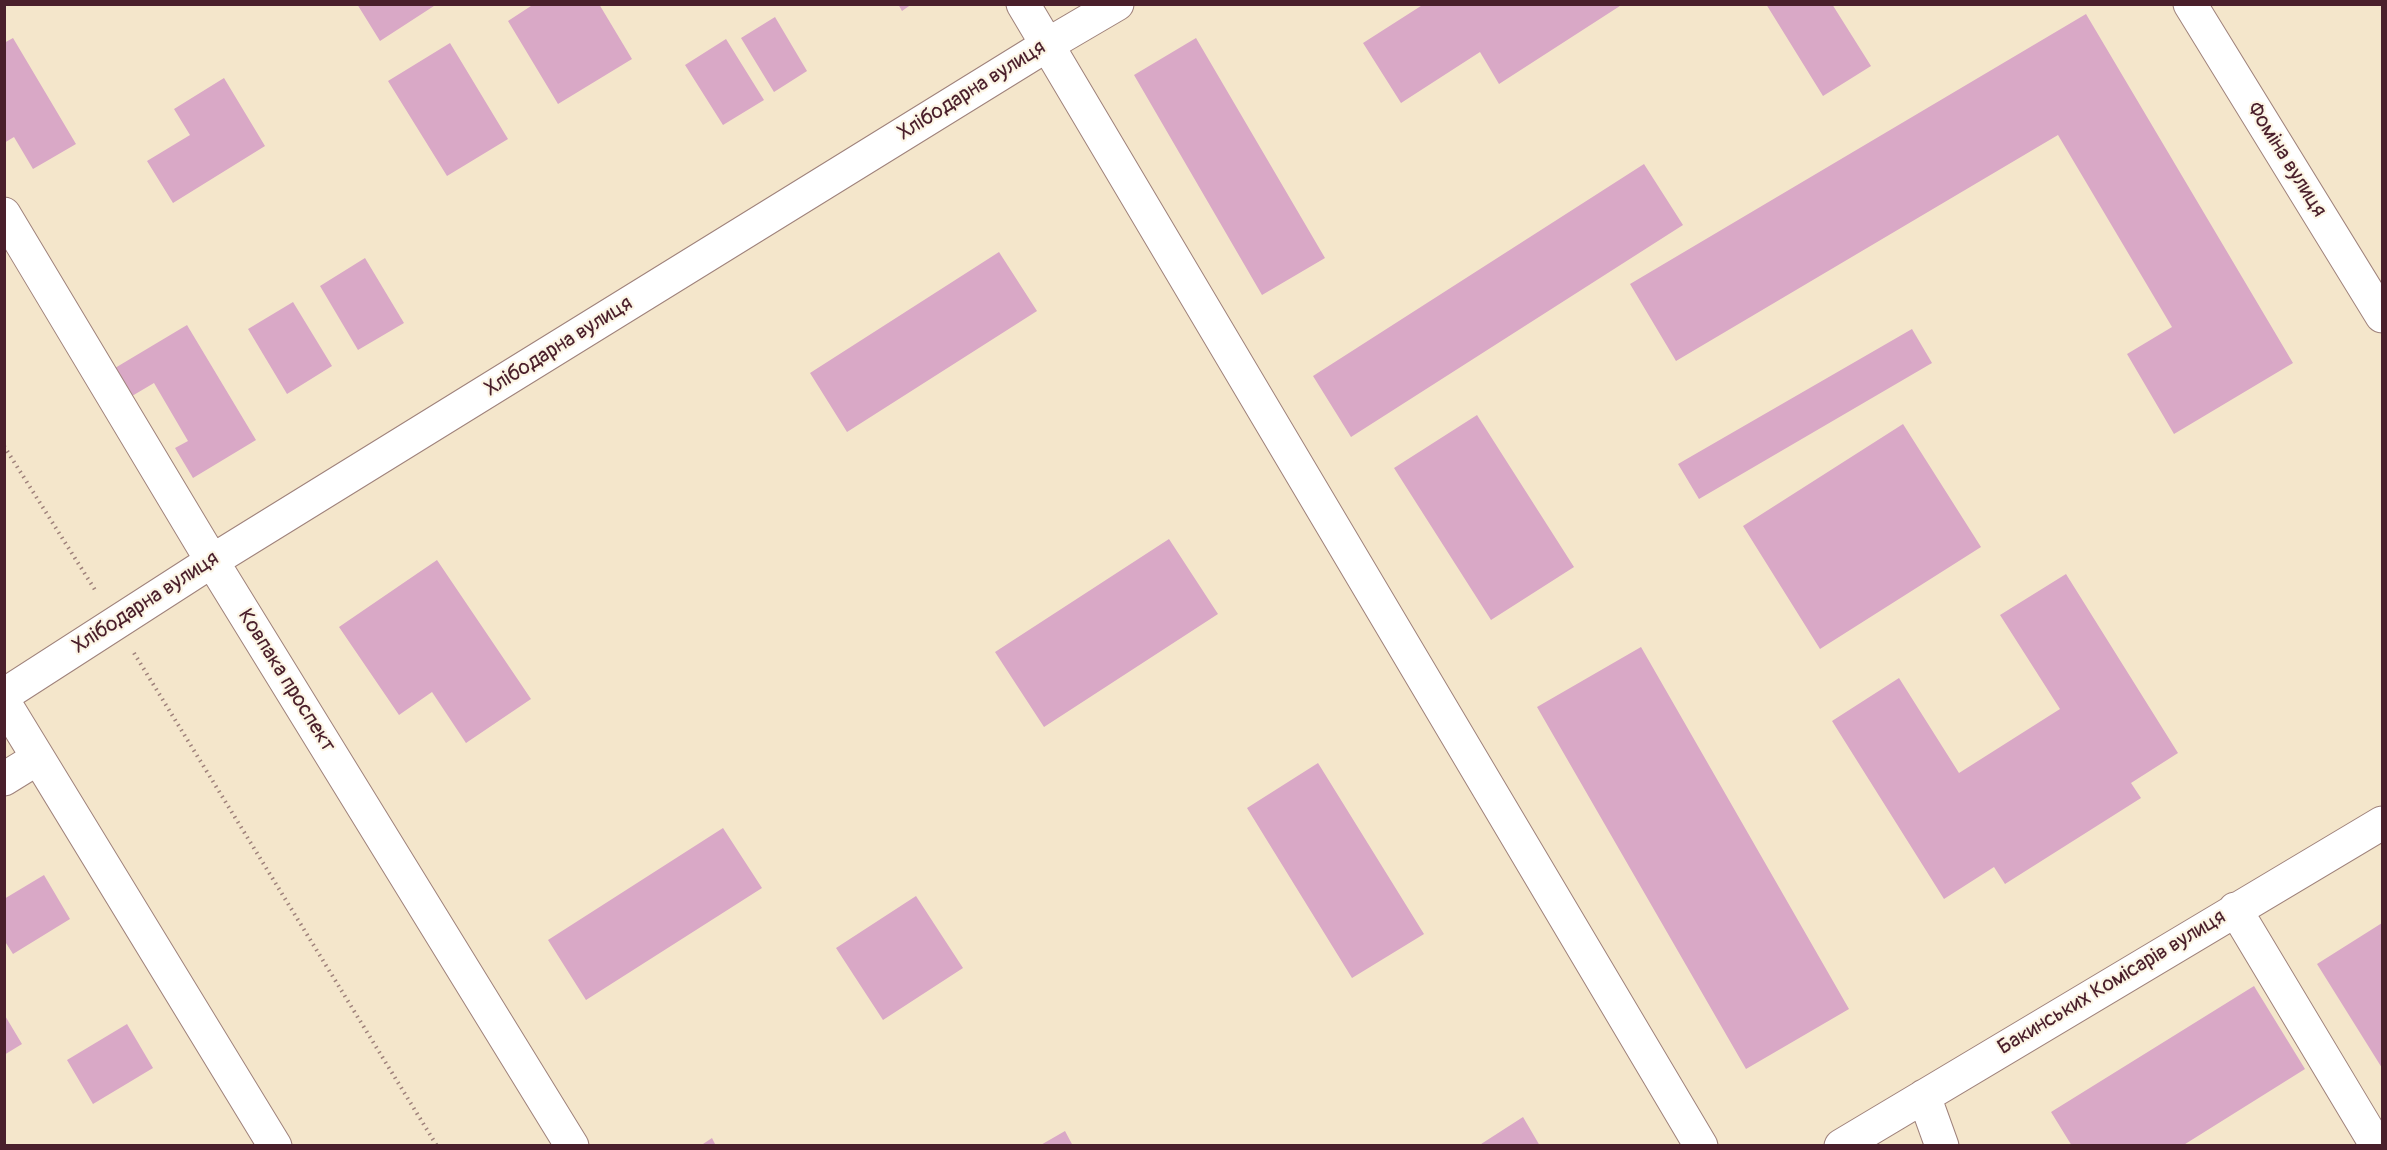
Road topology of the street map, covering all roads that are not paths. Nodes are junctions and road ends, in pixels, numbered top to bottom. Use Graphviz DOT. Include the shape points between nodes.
graph roads {
  1 [pos="1023,4"];
  2 [pos="1117,4"];
  3 [pos="2190,4"];
  4 [pos="1047,45"];
  5 [pos="4,214"];
  6 [pos="2382,316"];
  7 [pos="212,561"];
  8 [pos="4,695"];
  9 [pos="4,702"];
  10 [pos="38,758"];
  11 [pos="4,779"];
  12 [pos="2382,823"];
  13 [pos="2235,909"];
  14 [pos="1924,1096"];
  15 [pos="275,1146"];
  16 [pos="572,1146"];
  17 [pos="1701,1146"];
  18 [pos="1841,1146"];
  19 [pos="1942,1146"];
  20 [pos="2377,1146"];
  1 -- 4 [label="street"];
  2 -- 4 [label="street, Хлібодарна вулиця"];
  3 -- 6 [label="street, Фоміна вулиця"];
  4 -- 7 [label="street, Хлібодарна вулиця"];
  4 -- 17 [label="street"];
  5 -- 7 [label="street, Ковпака проспект"];
  7 -- 8 [label="street, Хлібодарна вулиця"];
  7 -- 16 [label="street, Ковпака проспект"];
  9 -- 10 [label="street"];
  10 -- 11 [label="street"];
  10 -- 15 [label="street"];
  12 -- 13 [label="street, Бакинських Комісарів вулиця"];
  13 -- 14 [label="street, Бакинських Комісарів вулиця"];
  13 -- 20 [label="street"];
  14 -- 18 [label="street, Бакинських Комісарів вулиця"];
  14 -- 19 [label="street"];
}
